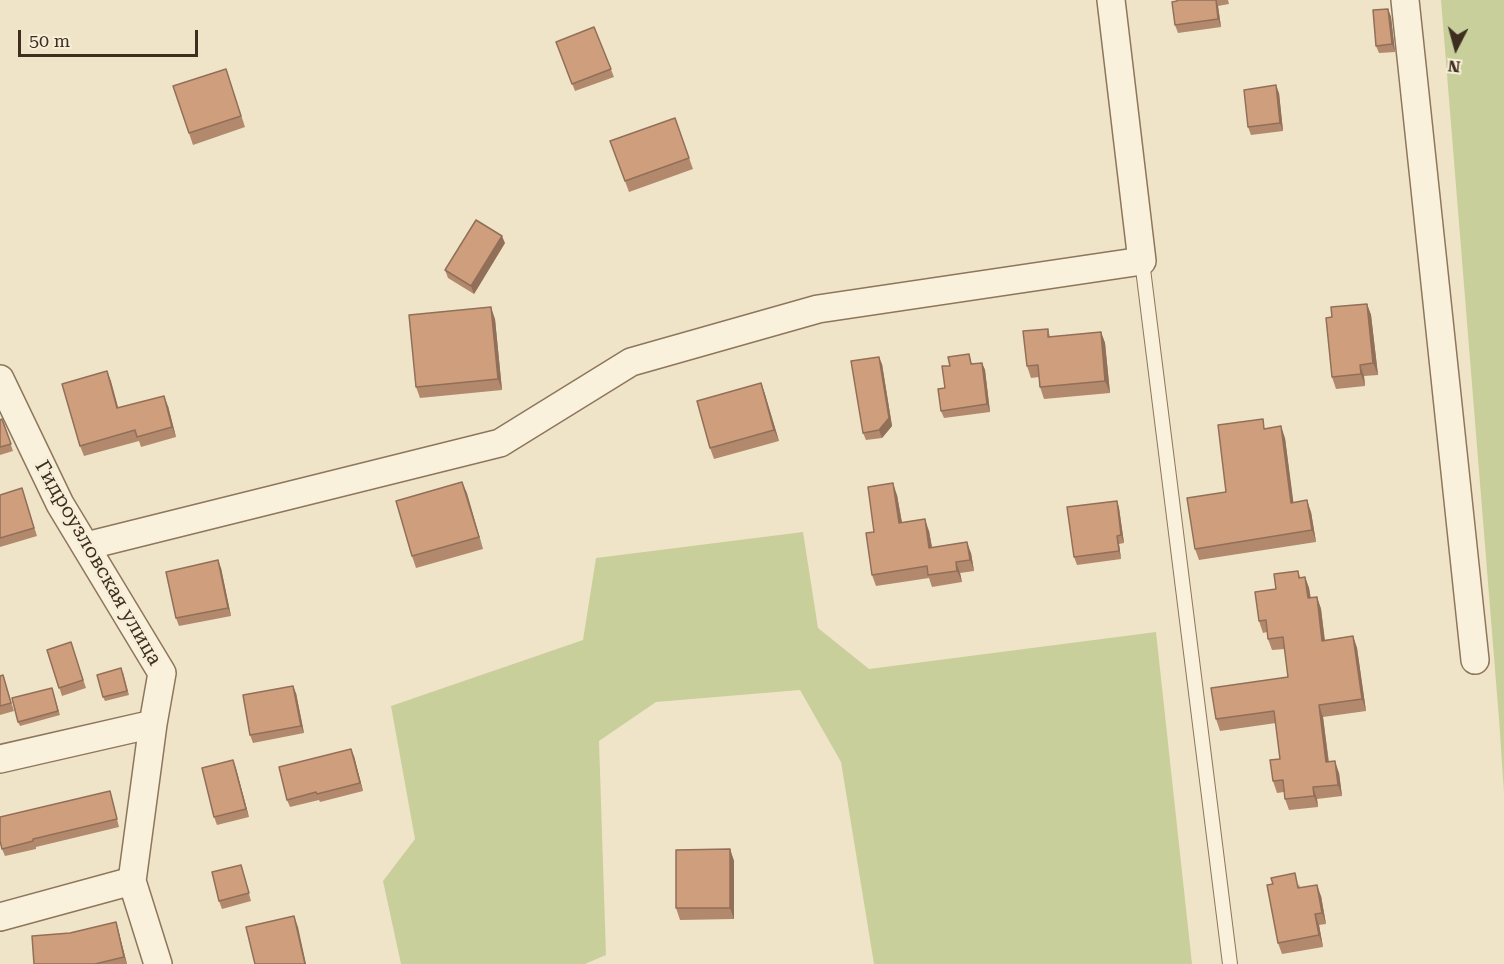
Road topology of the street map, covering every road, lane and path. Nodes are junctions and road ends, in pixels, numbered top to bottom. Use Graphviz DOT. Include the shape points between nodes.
graph roads {
  1 [pos="1111,0"];
  2 [pos="1405,0"];
  3 [pos="1142,261"];
  4 [pos="0,379"];
  5 [pos="86,546"];
  6 [pos="1475,660"];
  7 [pos="153,724"];
  8 [pos="0,759"];
  9 [pos="132,881"];
  10 [pos="0,917"];
  11 [pos="158,964"];
  12 [pos="1230,964"];
  1 -- 3 [label="street"];
  2 -- 6 [label="street"];
  3 -- 5 [label="street" via="818,309 631,362 500,443"];
  3 -- 12 [label="lane"];
  4 -- 5 [label="street, Гидроузловская улица" via="60,504"];
  5 -- 7 [label="street, Гидроузловская улица" via="162,673"];
  7 -- 8 [label="street"];
  7 -- 9 [label="street, Гидроузловская улица"];
  9 -- 10 [label="street"];
  9 -- 11 [label="street, Гидроузловская улица"];
}
